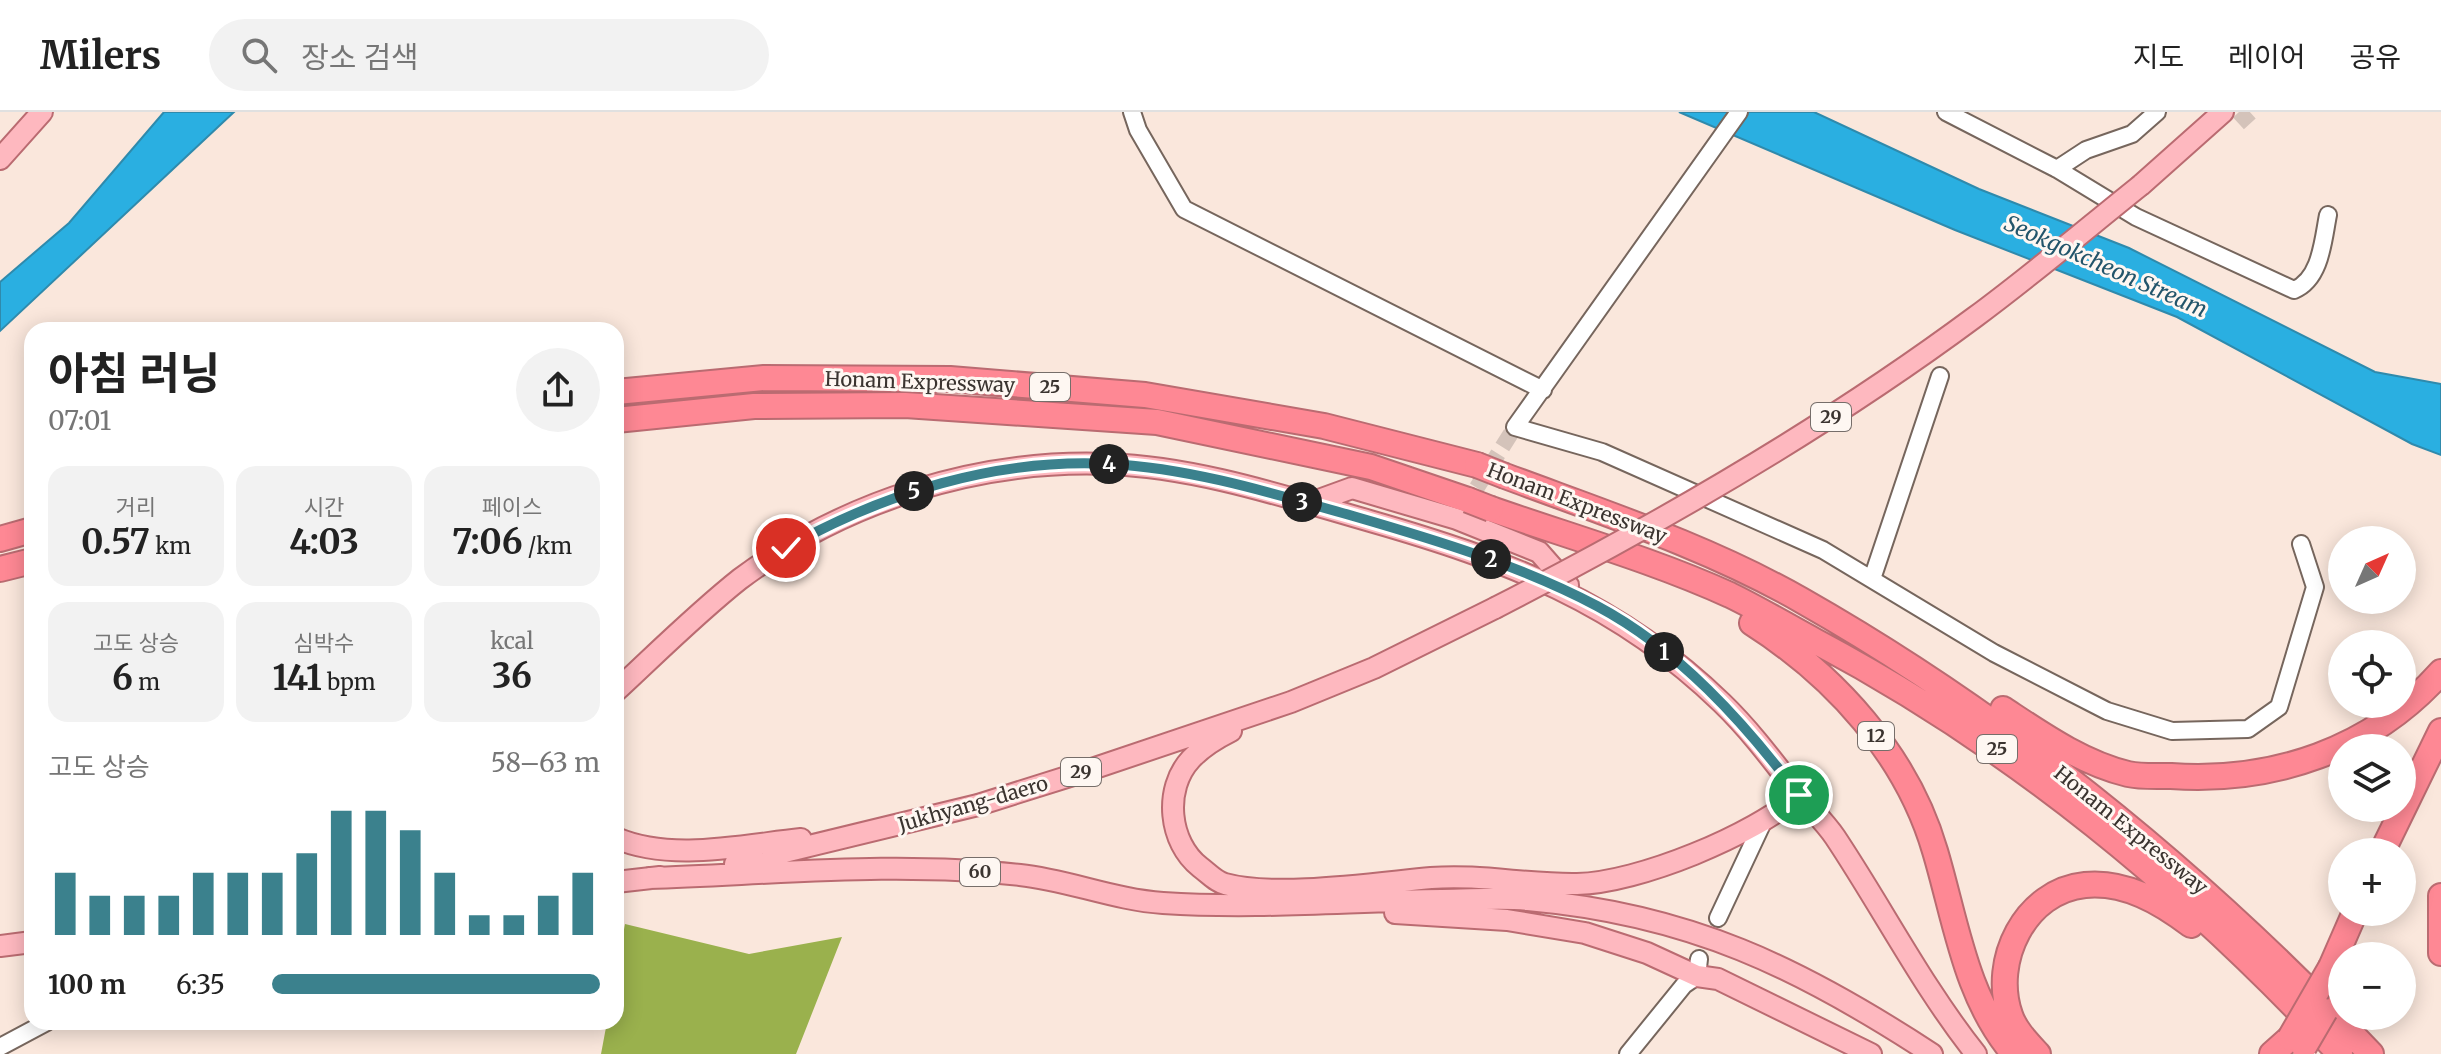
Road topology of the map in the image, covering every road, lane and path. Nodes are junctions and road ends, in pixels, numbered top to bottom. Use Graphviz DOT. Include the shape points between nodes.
graph roads {
  1 [pos="42,112"];
  2 [pos="1132,112"];
  3 [pos="1739,112"];
  4 [pos="1946,112"];
  5 [pos="2157,112"];
  6 [pos="2223,112"];
  7 [pos="0,159"];
  8 [pos="2057,169"];
  9 [pos="2328,215"];
  10 [pos="1940,376"];
  11 [pos="1543,390"];
  12 [pos="624,391"];
  13 [pos="624,419"];
  14 [pos="24,532"];
  15 [pos="0,539"];
  16 [pos="1589,543"];
  17 [pos="2301,544"];
  18 [pos="24,563"];
  19 [pos="0,569"];
  20 [pos="1872,579"];
  21 [pos="1902,662"];
  22 [pos="2441,672"];
  23 [pos="634,674"];
  24 [pos="624,683"];
  25 [pos="624,691"];
  26 [pos="1291,702"];
  27 [pos="2441,731"];
  28 [pos="2441,762"];
  29 [pos="1799,795"];
  30 [pos="1763,822"];
  31 [pos="869,833"];
  32 [pos="2389,838"];
  33 [pos="2405,838"];
  34 [pos="624,842"];
  35 [pos="649,878"];
  36 [pos="624,881"];
  37 [pos="2441,896"];
  38 [pos="1308,904"];
  39 [pos="1718,918"];
  40 [pos="24,943"];
  41 [pos="0,946"];
  42 [pos="2441,953"];
  43 [pos="1698,968"];
  44 [pos="2328,991"];
  45 [pos="32,1030"];
  46 [pos="0,1047"];
  47 [pos="2297,1049"];
  48 [pos="1628,1054"];
  49 [pos="1871,1054"];
  50 [pos="1932,1054"];
  51 [pos="1976,1054"];
  52 [pos="2014,1054"];
  53 [pos="2038,1054"];
  54 [pos="2340,1054"];
  55 [pos="2371,1054"];
  1 -- 7 [label="main road"];
  2 -- 11 [label="street" via="1184,209"];
  3 -- 11 [label="street"];
  4 -- 8 [label="street"];
  5 -- 8 [label="street" via="2132,134 2086,150"];
  6 -- 26 [label="main road, Jukhyang-daero / 29, bridge" via="1976,317 1842,409 1682,507 1495,608"];
  8 -- 9 [label="street" via="2136,217 2294,290 2303,286 2320,261"];
  10 -- 20 [label="street"];
  11 -- 20 [label="street" via="1515,427 1602,452 1823,550"];
  12 -- 21 [label="highway, Honam Expressway / 25, bridge" via="764,378 904,379 1145,395 1324,426 1477,465 1684,544 1799,599"];
  13 -- 16 [label="highway, Honam Expressway / 25, bridge" via="754,406 905,405 1157,422 1371,467"];
  14 -- 15 [label="highway"];
  16 -- 52 [label="highway, 12" via="1734,612 1798,653 1862,718 1919,808 1935,848 1967,972"];
  16 -- 54 [label="highway, Honam Expressway / 25" via="1656,564 1732,597 1902,688 1997,750 2058,794 2227,937"];
  17 -- 20 [label="street" via="2315,587 2299,644 2279,707 2248,729 2172,731 2107,711 1994,653"];
  18 -- 19 [label="highway"];
  21 -- 22 [label="highway" via="1977,692 2058,745 2128,774 2196,778 2265,773 2328,754 2382,724"];
  21 -- 55 [label="highway, Honam Expressway / 25" via="2031,748 2132,828 2230,911"];
  23 -- 24 [label="main road"];
  23 -- 25 [label="main road"];
  23 -- 29 [label="main road" via="738,581 852,513 925,487 990,472 1110,464 1173,472 1443,542 1578,598 1654,643 1723,703"];
  26 -- 30 [label="main road" via="1216,739 1190,760 1178,781 1172,806 1178,841 1222,884 1258,889 1437,878 1578,884 1676,861"];
  26 -- 31 [label="main road, Jukhyang-daero / 29" via="992,800"];
  27 -- 32 [label="highway"];
  28 -- 33 [label="highway"];
  29 -- 30 [label="main road"];
  29 -- 51 [label="main road" via="1832,833 1936,1004"];
  30 -- 39 [label="street"];
  31 -- 34 [label="main road" via="661,850"];
  31 -- 35 [label="main road, Jukhyang-daero / 29" via="757,861"];
  35 -- 36 [label="main road, Jukhyang-daero / 29"];
  35 -- 38 [label="main road, 60" via="905,868 1022,875 1159,903"];
  37 -- 42 [label="highway"];
  38 -- 43 [label="main road" via="1507,920 1585,933"];
  38 -- 50 [label="main road, 60" via="1526,900 1633,914 1705,933 1769,960 1865,1010"];
  40 -- 41 [label="main road"];
  43 -- 48 [label="street"];
  43 -- 49 [label="main road"];
  44 -- 47 [label="highway, bridge"];
  45 -- 46 [label="street"];
  47 -- 53 [label="highway" via="2226,953 2168,907 2129,889 2085,885 2052,894 2029,914 2008,947 2003,985 2010,1015"];
}
